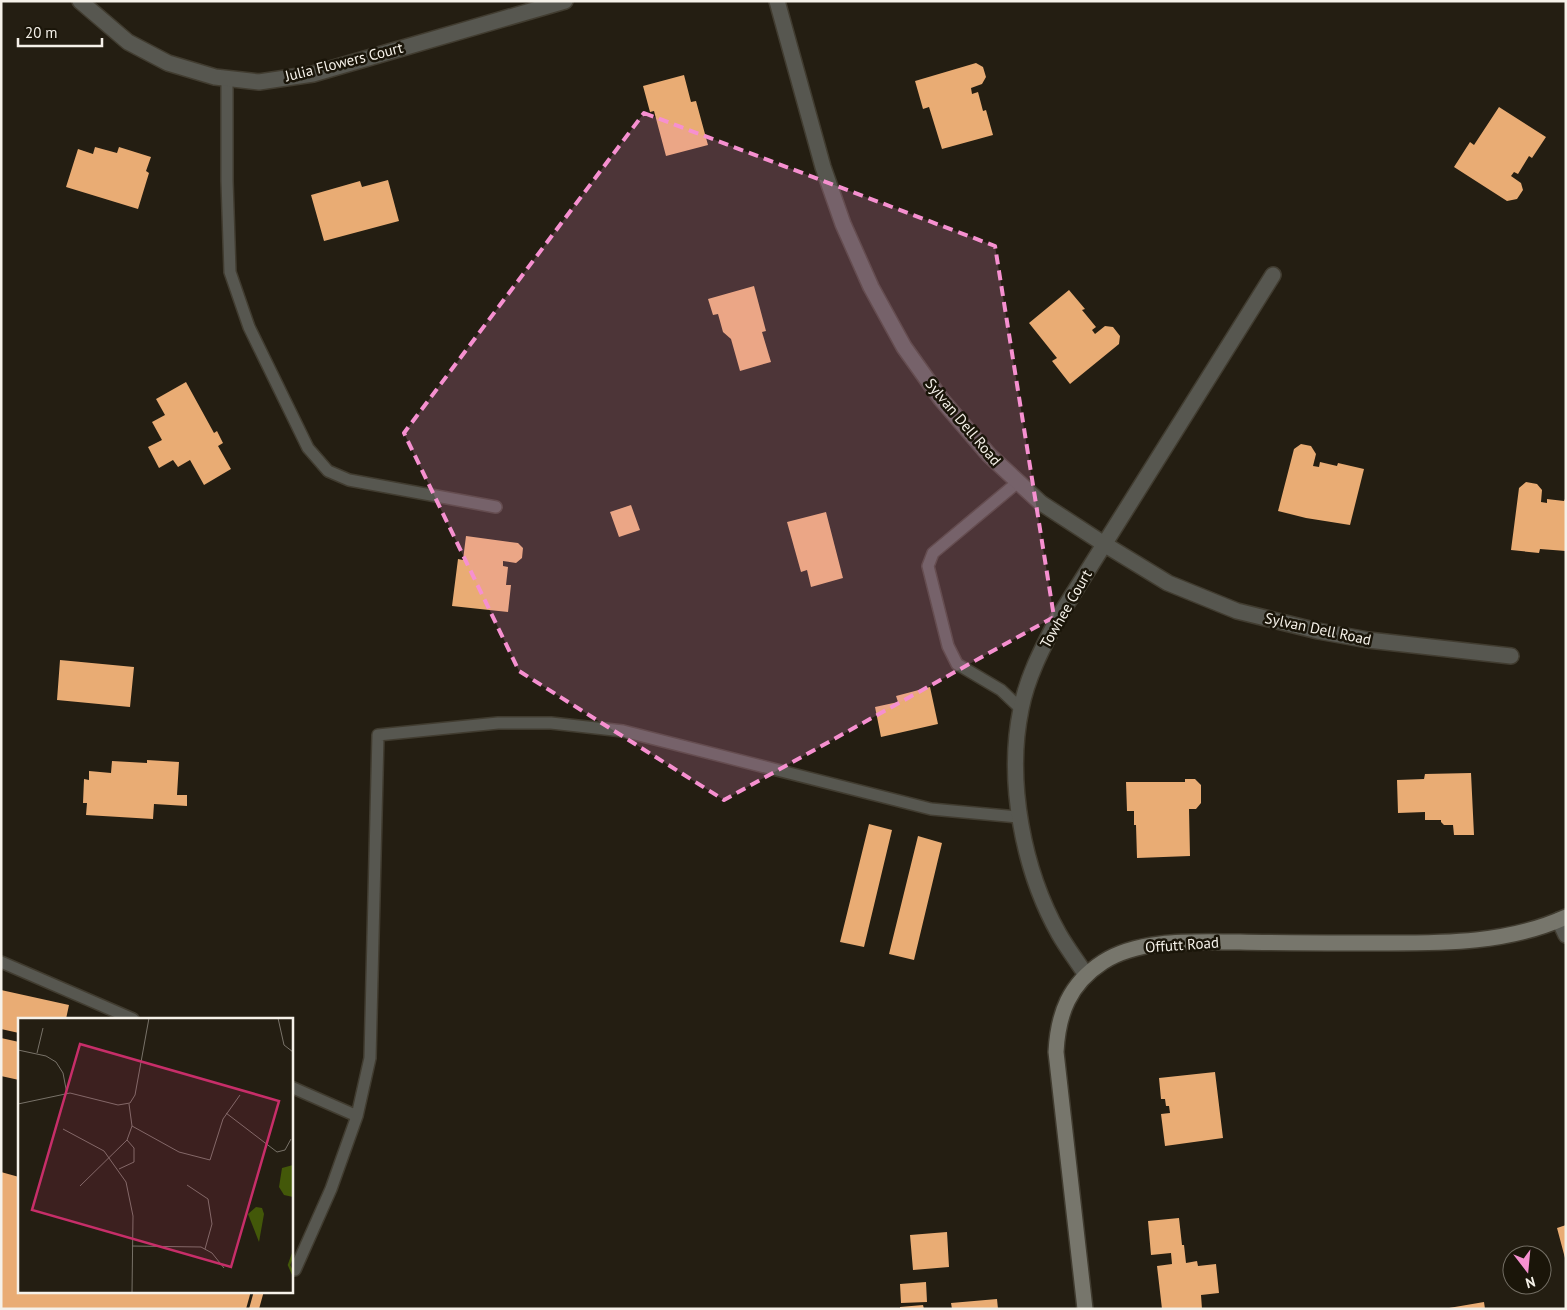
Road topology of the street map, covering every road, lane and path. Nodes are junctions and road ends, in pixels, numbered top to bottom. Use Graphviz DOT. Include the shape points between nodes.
graph roads {
  1 [pos="80,1"];
  2 [pos="565,1"];
  3 [pos="777,1"];
  4 [pos="227,78"];
  5 [pos="1272,275"];
  6 [pos="1018,482"];
  7 [pos="496,508"];
  8 [pos="1104,544"];
  9 [pos="1511,656"];
  10 [pos="1021,709"];
  11 [pos="1018,817"];
  12 [pos="1562,919"];
  13 [pos="1566,934"];
  14 [pos="1,962"];
  15 [pos="1086,975"];
  16 [pos="131,1018"];
  17 [pos="292,1087"];
  18 [pos="358,1116"];
  19 [pos="296,1270"];
  20 [pos="1085,1309"];
  1 -- 4 [label="street, Julia Flowers Court" via="128,42 168,63"];
  2 -- 4 [label="street, Julia Flowers Court" via="313,74 259,82"];
  3 -- 6 [label="street, Sylvan Dell Road" via="823,167 843,224 871,287 904,348 941,400 989,455"];
  4 -- 7 [label="lane" via="230,272 249,327 308,448 328,471 348,480"];
  5 -- 8 [label="street, Towhee Court"];
  6 -- 8 [label="street, Sylvan Dell Road" via="1041,503"];
  6 -- 10 [label="lane" via="933,552 928,566 948,646 957,664 1001,690"];
  8 -- 9 [label="street, Sylvan Dell Road" via="1168,583 1237,611 1368,640"];
  8 -- 10 [label="street, Towhee Court" via="1042,647"];
  10 -- 11 [label="street, Towhee Court" via="1015,766"];
  11 -- 15 [label="street, Towhee Court" via="1047,911"];
  11 -- 18 [label="lane" via="931,809 623,731 551,723 498,723 378,735 370,1058"];
  12 -- 13 [label="street"];
  12 -- 15 [label="street, Offutt Road" via="1497,938 1441,944 1159,944 1121,953"];
  14 -- 16 [label="lane"];
  15 -- 20 [label="street, Offutt Road" via="1061,1015 1056,1052"];
  17 -- 18 [label="lane"];
  18 -- 19 [label="lane" via="332,1189"];
}
